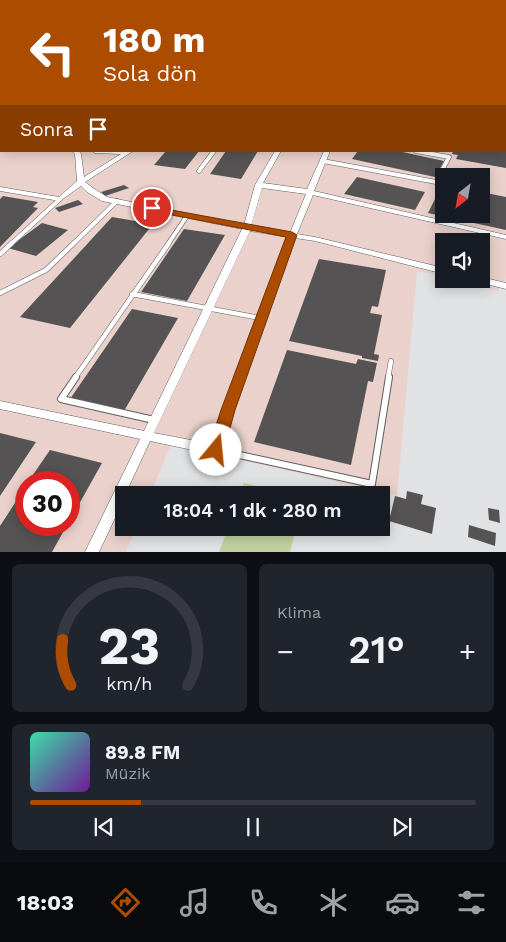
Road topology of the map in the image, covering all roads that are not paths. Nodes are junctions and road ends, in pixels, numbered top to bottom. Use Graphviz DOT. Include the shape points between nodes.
graph roads {
  1 [pos="76,152"];
  2 [pos="105,152"];
  3 [pos="130,152"];
  4 [pos="213,152"];
  5 [pos="277,152"];
  6 [pos="327,152"];
  7 [pos="422,152"];
  8 [pos="323,161"];
  9 [pos="199,171"];
  10 [pos="81,182"];
  11 [pos="259,185"];
  12 [pos="0,189"];
  13 [pos="310,192"];
  14 [pos="60,198"];
  15 [pos="117,201"];
  16 [pos="187,216"];
  17 [pos="246,228"];
  18 [pos="292,235"];
  19 [pos="506,237"];
  20 [pos="0,254"];
  21 [pos="435,268"];
  22 [pos="490,282"];
  23 [pos="506,286"];
  24 [pos="0,293"];
  25 [pos="132,294"];
  26 [pos="208,308"];
  27 [pos="261,318"];
  28 [pos="391,361"];
  29 [pos="0,406"];
  30 [pos="155,420"];
  31 [pos="148,436"];
  32 [pos="216,450"];
  33 [pos="92,552"];
  1 -- 10 [label="street"];
  2 -- 3 [label="street"];
  3 -- 10 [label="street"];
  4 -- 9 [label="lane"];
  5 -- 11 [label="street"];
  6 -- 8 [label="street"];
  7 -- 8 [label="lane" via="449,157 436,182"];
  8 -- 13 [label="street"];
  10 -- 14 [label="street"];
  10 -- 15 [label="street" via="105,199"];
  11 -- 13 [label="street"];
  11 -- 17 [label="street"];
  12 -- 14 [label="street"];
  13 -- 18 [label="street"];
  13 -- 19 [label="street"];
  14 -- 20 [label="lane"];
  15 -- 16 [label="street"];
  15 -- 24 [label="lane" via="46,270"];
  16 -- 17 [label="street"];
  16 -- 25 [label="lane"];
  17 -- 18 [label="street"];
  17 -- 26 [label="street"];
  18 -- 21 [label="street"];
  18 -- 27 [label="street"];
  22 -- 23 [label="street"];
  25 -- 26 [label="lane"];
  25 -- 30 [label="lane" via="61,399"];
  26 -- 27 [label="lane"];
  26 -- 30 [label="street"];
  27 -- 32 [label="street"];
  28 -- 32 [label="lane" via="372,484"];
  29 -- 31 [label="street"];
  30 -- 31 [label="street"];
  31 -- 32 [label="street"];
  31 -- 33 [label="street"];
}
